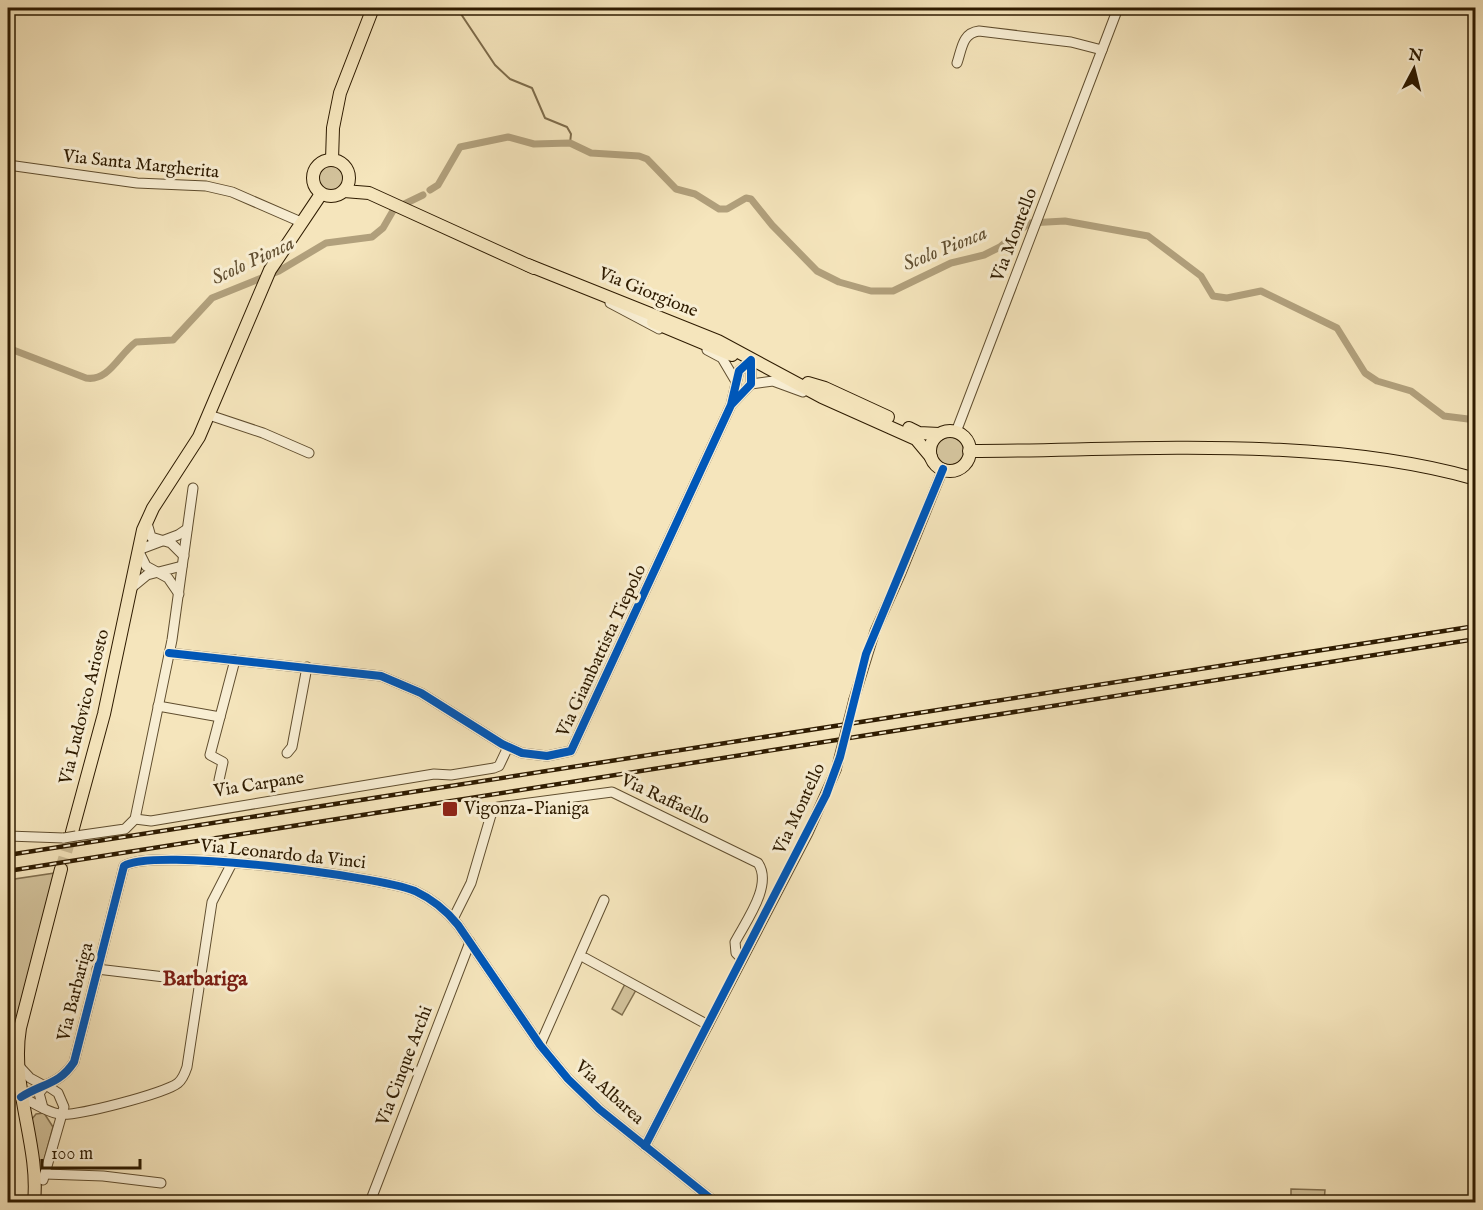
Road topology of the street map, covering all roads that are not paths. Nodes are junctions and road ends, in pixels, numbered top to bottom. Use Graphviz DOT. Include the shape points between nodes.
graph roads {
  1 [pos="373,8"];
  2 [pos="1118,8"];
  3 [pos="1102,50"];
  4 [pos="957,63"];
  5 [pos="332,160"];
  6 [pos="8,165"];
  7 [pos="349,174"];
  8 [pos="344,191"];
  9 [pos="369,193"];
  10 [pos="321,194"];
  11 [pos="301,222"];
  12 [pos="528,265"];
  13 [pos="610,303"];
  14 [pos="751,360"];
  15 [pos="793,379"];
  16 [pos="735,380"];
  17 [pos="751,384"];
  18 [pos="822,397"];
  19 [pos="730,405"];
  20 [pos="208,415"];
  21 [pos="956,432"];
  22 [pos="939,434"];
  23 [pos="969,451"];
  24 [pos="309,453"];
  25 [pos="931,457"];
  26 [pos="943,469"];
  27 [pos="1476,479"];
  28 [pos="193,488"];
  29 [pos="147,522"];
  30 [pos="187,529"];
  31 [pos="160,541"];
  32 [pos="138,550"];
  33 [pos="183,561"];
  34 [pos="157,572"];
  35 [pos="130,589"];
  36 [pos="179,594"];
  37 [pos="169,653"];
  38 [pos="235,660"];
  39 [pos="307,667"];
  40 [pos="158,706"];
  41 [pos="220,717"];
  42 [pos="508,747"];
  43 [pos="287,753"];
  44 [pos="219,780"];
  45 [pos="135,819"];
  46 [pos="72,835"];
  47 [pos="8,836"];
  48 [pos="232,863"];
  49 [pos="124,866"];
  50 [pos="62,870"];
  51 [pos="604,900"];
  52 [pos="453,919"];
  53 [pos="470,942"];
  54 [pos="585,958"];
  55 [pos="742,959"];
  56 [pos="97,969"];
  57 [pos="190,980"];
  58 [pos="521,1018"];
  59 [pos="708,1025"];
  60 [pos="540,1045"];
  61 [pos="17,1064"];
  62 [pos="43,1085"];
  63 [pos="21,1097"];
  64 [pos="43,1108"];
  65 [pos="60,1115"];
  66 [pos="26,1125"];
  67 [pos="645,1146"];
  68 [pos="161,1183"];
  69 [pos="370,1202"];
  70 [pos="34,1203"];
  71 [pos="715,1203"];
  1 -- 5 [label="main road" via="339,93"];
  2 -- 3 [label="street, Via Montello"];
  3 -- 4 [label="street" via="1071,42 979,31 966,37"];
  3 -- 21 [label="street, Via Montello"];
  5 -- 7 [label="main road" via="343,164"];
  5 -- 10 [label="main road" via="321,164 314,173 314,184"];
  6 -- 11 [label="street, Via Santa Margherita" via="137,183 206,186 232,192"];
  7 -- 8 [label="main road"];
  7 -- 9 [label="main road, Via Giorgione"];
  8 -- 9 [label="main road, Via Giorgione"];
  8 -- 10 [label="main road" via="333,197"];
  9 -- 12 [label="main road, Via Giorgione"];
  10 -- 11 [label="main road, Via Ludovico Ariosto"];
  11 -- 20 [label="main road, Via Ludovico Ariosto" via="270,270"];
  12 -- 13 [label="main road, Via Giorgione"];
  12 -- 14 [label="main road, Via Giorgione" via="693,330"];
  13 -- 14 [label="main road, Via Giorgione" via="713,349"];
  13 -- 16 [label="street, Via Giorgione" via="722,358"];
  14 -- 15 [label="main road, Via Giorgione"];
  14 -- 16 [label="street, Via Giambattista Tiepolo"];
  14 -- 17 [label="street"];
  15 -- 18 [label="main road, Via Giorgione"];
  15 -- 22 [label="main road, Via Giorgione" via="825,388 919,433"];
  16 -- 19 [label="street, Via Giambattista Tiepolo"];
  17 -- 18 [label="street" via="773,381"];
  17 -- 19 [label="street, Via Giambattista Tiepolo"];
  18 -- 25 [label="main road, Via Giorgione" via="916,439"];
  19 -- 42 [label="street, Via Giambattista Tiepolo" via="571,751 534,756"];
  20 -- 24 [label="street"];
  20 -- 29 [label="main road, Via Ludovico Ariosto" via="199,437"];
  21 -- 22 [label="main road"];
  21 -- 23 [label="main road" via="966,439"];
  22 -- 25 [label="main road" via="932,442"];
  23 -- 26 [label="main road" via="968,459 959,468"];
  23 -- 27 [label="main road" via="1320,453 1394,461"];
  25 -- 26 [label="main road"];
  26 -- 55 [label="street, Via Montello, bridge" via="874,631 836,770"];
  28 -- 30 [label="street"];
  29 -- 31 [label="street" via="151,537"];
  29 -- 32 [label="main road, Via Ludovico Ariosto"];
  30 -- 31 [label="street"];
  30 -- 33 [label="street"];
  31 -- 32 [label="street"];
  31 -- 33 [label="street" via="171,543"];
  32 -- 34 [label="street" via="146,566"];
  32 -- 35 [label="main road, Via Ludovico Ariosto"];
  33 -- 34 [label="street"];
  33 -- 36 [label="street"];
  34 -- 35 [label="street" via="140,579"];
  34 -- 36 [label="street"];
  35 -- 46 [label="main road, Via Ludovico Ariosto" via="104,714"];
  36 -- 37 [label="street"];
  37 -- 38 [label="street, Via Giambattista Tiepolo"];
  37 -- 40 [label="street"];
  38 -- 39 [label="street, Via Giambattista Tiepolo"];
  38 -- 41 [label="street"];
  39 -- 42 [label="street, Via Giambattista Tiepolo" via="394,680"];
  39 -- 43 [label="street" via="292,747"];
  40 -- 41 [label="street"];
  40 -- 45 [label="street"];
  41 -- 44 [label="street" via="210,755 223,762"];
  42 -- 45 [label="street, Via Carpane" via="495,768 434,774 151,821"];
  45 -- 46 [label="street, Via Carpane" via="125,829"];
  46 -- 47 [label="street, Via Carpane"];
  48 -- 49 [label="street, Via Leonardo da Vinci" via="170,859"];
  48 -- 52 [label="street, Via Leonardo da Vinci" via="379,881 429,898"];
  48 -- 65 [label="street" via="212,902 187,1067 181,1080 154,1093"];
  49 -- 56 [label="street, Via Barbariga"];
  50 -- 61 [label="main road" via="20,1028"];
  51 -- 60 [label="street"];
  52 -- 53 [label="street, Via Leonardo da Vinci"];
  52 -- 55 [label="street, Via Raffaello" via="471,883 491,815 498,807 612,792 758,863 763,870 763,884 735,942 736,953"];
  53 -- 58 [label="street, Via Leonardo da Vinci"];
  53 -- 69 [label="street, Via Cinque Archi"];
  54 -- 59 [label="street"];
  55 -- 59 [label="street, Via Montello"];
  56 -- 57 [label="street"];
  56 -- 62 [label="street, Via Barbariga" via="74,1062 63,1078"];
  58 -- 60 [label="street, Via Albarea"];
  59 -- 67 [label="street, Via Montello"];
  60 -- 67 [label="street, Via Albarea" via="581,1092"];
  61 -- 62 [label="street"];
  61 -- 63 [label="main road"];
  62 -- 63 [label="street, Via Barbariga"];
  62 -- 64 [label="street" via="39,1093"];
  62 -- 65 [label="street" via="61,1096 64,1107"];
  63 -- 64 [label="street"];
  63 -- 66 [label="main road"];
  64 -- 65 [label="street"];
  64 -- 66 [label="street" via="32,1114"];
  65 -- 68 [label="street" via="44,1177 103,1176"];
  66 -- 70 [label="main road"];
  67 -- 71 [label="street, Via Albarea"];
}
